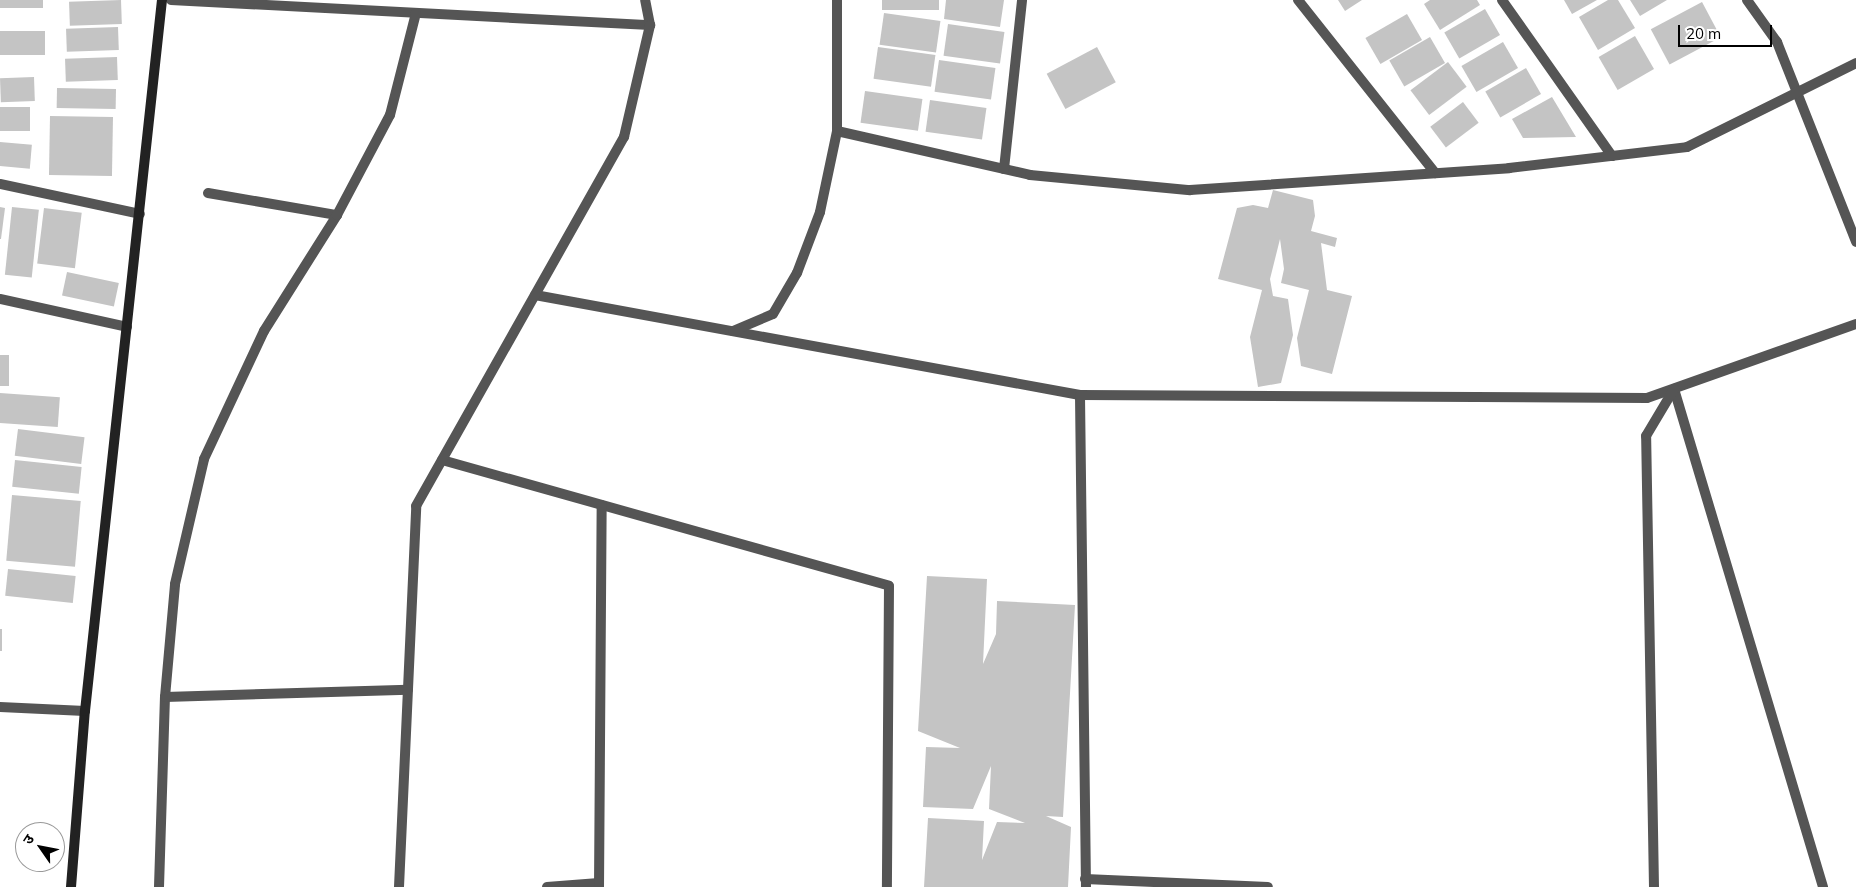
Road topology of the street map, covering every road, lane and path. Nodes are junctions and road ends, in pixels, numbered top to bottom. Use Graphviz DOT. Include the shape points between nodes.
graph roads {
  1 [pos="162,0"];
  2 [pos="172,0"];
  3 [pos="645,0"];
  4 [pos="837,0"];
  5 [pos="1022,0"];
  6 [pos="1298,0"];
  7 [pos="1502,0"];
  8 [pos="1747,0"];
  9 [pos="186,1"];
  10 [pos="416,13"];
  11 [pos="650,25"];
  12 [pos="1856,63"];
  13 [pos="1797,95"];
  14 [pos="837,130"];
  15 [pos="1612,156"];
  16 [pos="1004,169"];
  17 [pos="1435,173"];
  18 [pos="0,184"];
  19 [pos="208,193"];
  20 [pos="140,214"];
  21 [pos="337,215"];
  22 [pos="1856,242"];
  23 [pos="535,295"];
  24 [pos="0,299"];
  25 [pos="1856,324"];
  26 [pos="127,327"];
  27 [pos="733,331"];
  28 [pos="1674,389"];
  29 [pos="1080,395"];
  30 [pos="442,460"];
  31 [pos="602,504"];
  32 [pos="408,690"];
  33 [pos="165,697"];
  34 [pos="0,707"];
  35 [pos="86,711"];
  36 [pos="1085,883"];
  37 [pos="599,885"];
  38 [pos="70,887"];
  39 [pos="159,887"];
  40 [pos="399,887"];
  41 [pos="547,887"];
  42 [pos="886,887"];
  43 [pos="1268,887"];
  44 [pos="1654,887"];
  45 [pos="1823,887"];
  1 -- 20 [label="street"];
  2 -- 9 [label="street"];
  3 -- 11 [label="street"];
  4 -- 14 [label="street"];
  5 -- 16 [label="street"];
  6 -- 17 [label="street"];
  7 -- 15 [label="street"];
  8 -- 13 [label="street" via="1776,42"];
  9 -- 10 [label="street"];
  10 -- 11 [label="street"];
  10 -- 21 [label="street" via="390,115"];
  11 -- 23 [label="street" via="624,137"];
  12 -- 13 [label="street"];
  13 -- 15 [label="street" via="1687,147"];
  13 -- 22 [label="street"];
  14 -- 16 [label="street"];
  14 -- 27 [label="street" via="820,212 797,273 773,314"];
  15 -- 17 [label="street"];
  16 -- 17 [label="street" via="1030,176 1190,190"];
  18 -- 20 [label="street"];
  19 -- 21 [label="street"];
  20 -- 26 [label="street"];
  21 -- 33 [label="street" via="264,331 204,459 175,584"];
  23 -- 27 [label="street"];
  23 -- 30 [label="street"];
  24 -- 26 [label="street"];
  25 -- 28 [label="street"];
  26 -- 35 [label="street"];
  27 -- 29 [label="street"];
  28 -- 29 [label="street" via="1647,398"];
  28 -- 44 [label="street" via="1646,436"];
  28 -- 45 [label="street"];
  29 -- 36 [label="street"];
  30 -- 31 [label="street"];
  30 -- 32 [label="street" via="416,506"];
  31 -- 37 [label="street"];
  31 -- 42 [label="street" via="889,586"];
  32 -- 33 [label="street"];
  32 -- 40 [label="street"];
  33 -- 39 [label="street"];
  34 -- 35 [label="street"];
  35 -- 38 [label="street"];
  36 -- 43 [label="street"];
  37 -- 41 [label="street"];
}
